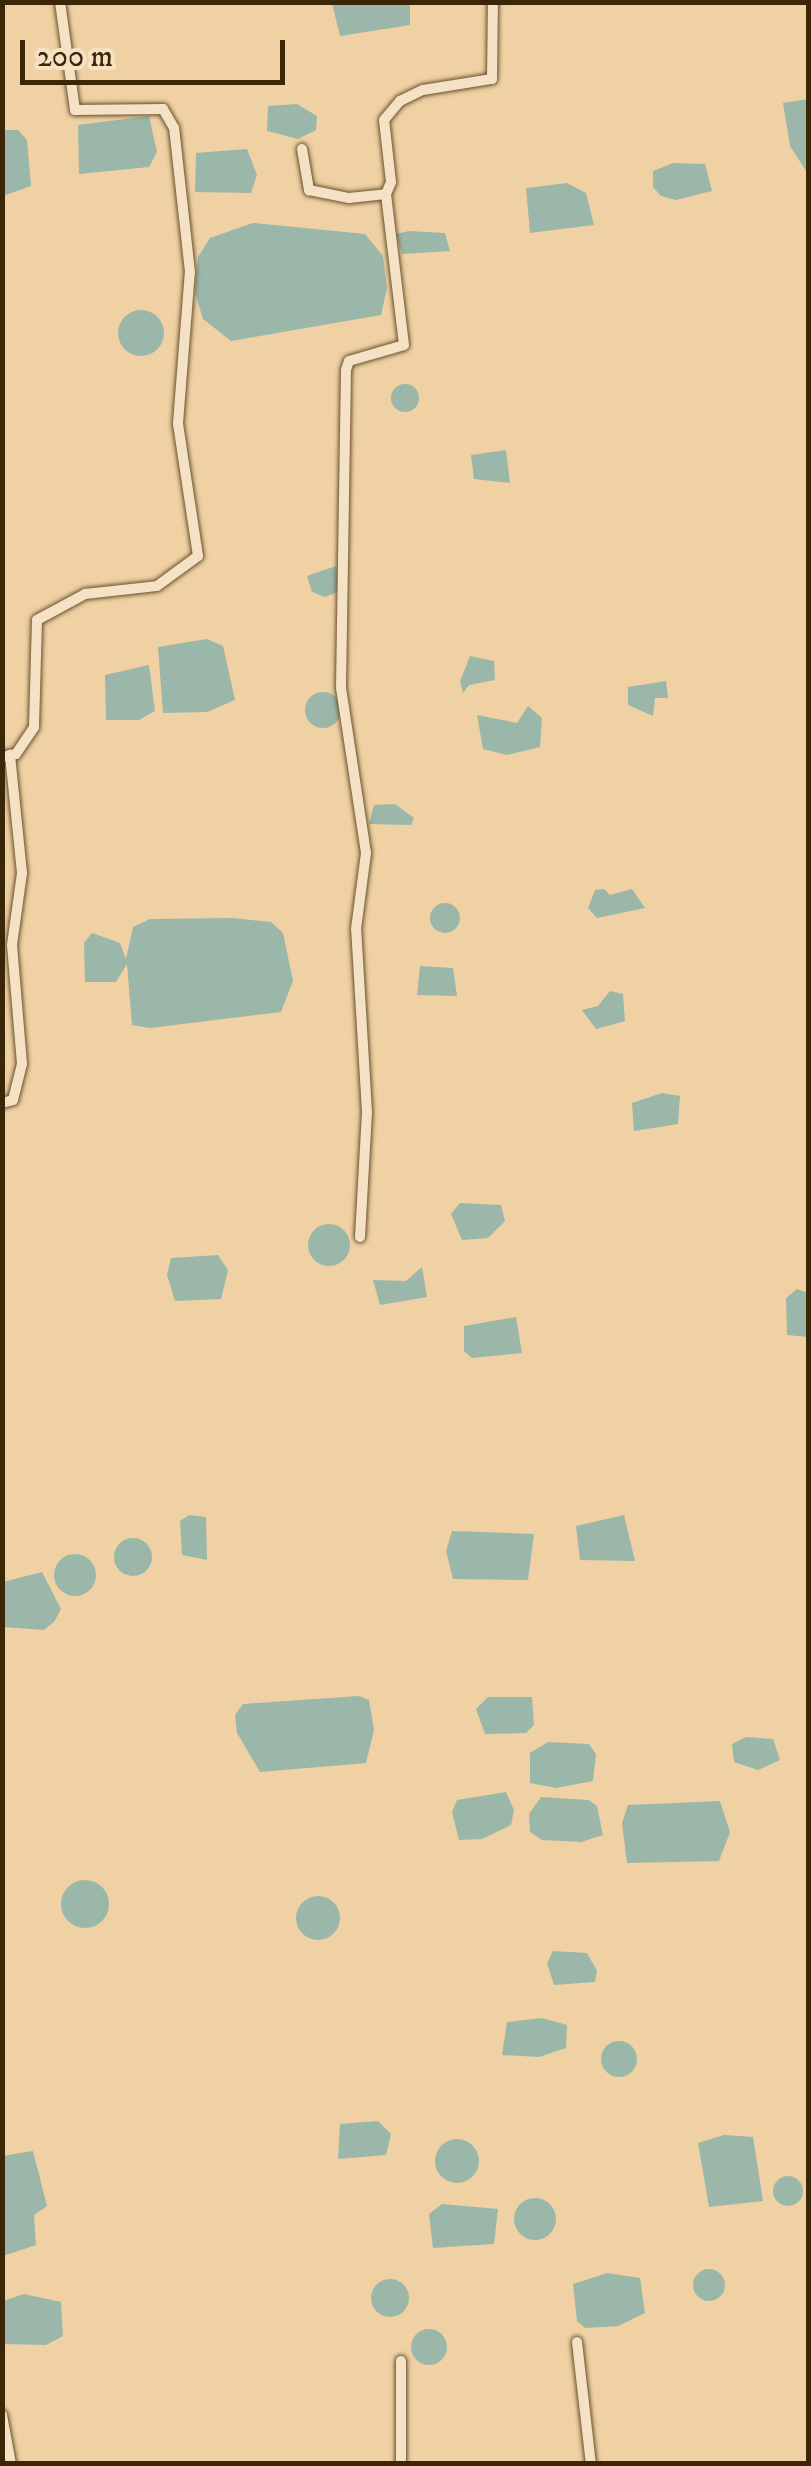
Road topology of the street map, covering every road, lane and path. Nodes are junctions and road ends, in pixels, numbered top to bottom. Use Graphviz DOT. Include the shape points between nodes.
graph roads {
  1 [pos="60,2"];
  2 [pos="493,2"];
  3 [pos="302,149"];
  4 [pos="386,194"];
  5 [pos="6,756"];
  6 [pos="2,1103"];
  7 [pos="360,1238"];
  8 [pos="577,2342"];
  9 [pos="401,2361"];
  10 [pos="2,2415"];
  11 [pos="11,2464"];
  12 [pos="401,2464"];
  13 [pos="591,2464"];
  1 -- 5 [label="street" via="75,110 163,110 174,128 190,272 178,422 198,556 157,586 86,594 37,620 34,727"];
  2 -- 4 [label="street" via="492,79 423,90 400,101 384,120 391,182"];
  3 -- 4 [label="street" via="308,190 350,198"];
  4 -- 7 [label="street" via="404,345 349,361 346,370 341,688 366,853 356,930 367,1112"];
  5 -- 6 [label="street" via="22,873 12,944 22,1064 17,1090"];
  8 -- 13 [label="street"];
  9 -- 12 [label="street"];
  10 -- 11 [label="street"];
}
